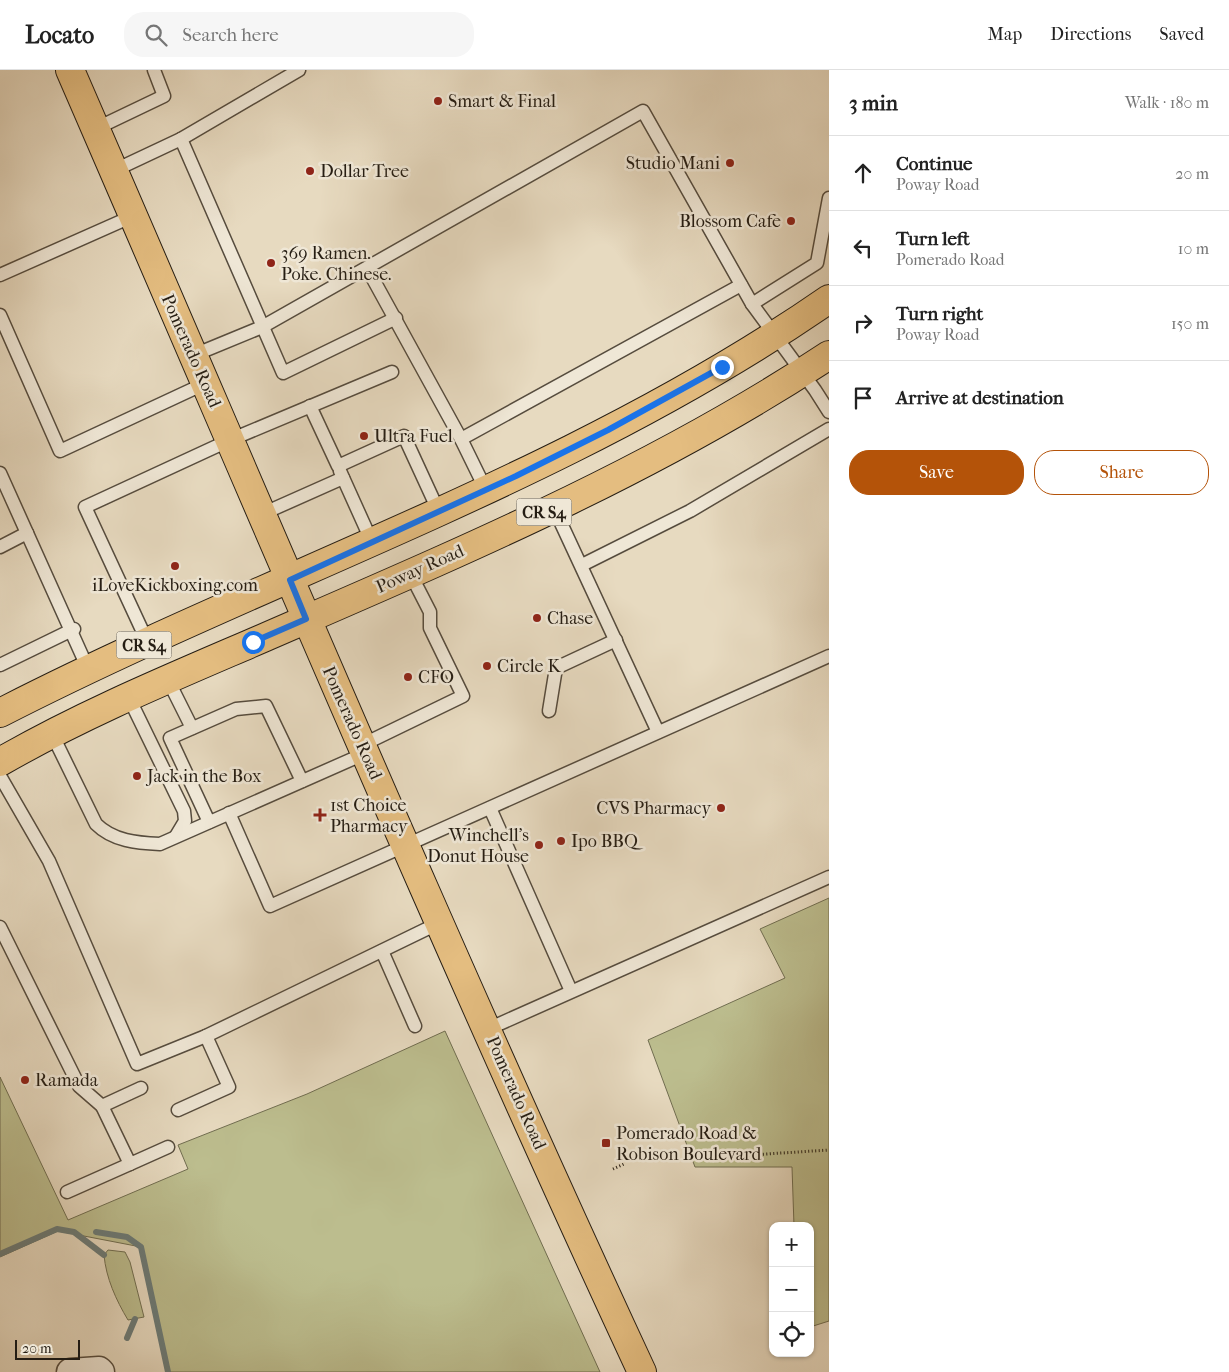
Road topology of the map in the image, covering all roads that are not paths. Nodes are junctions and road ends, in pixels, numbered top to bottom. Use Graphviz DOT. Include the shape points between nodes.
graph roads {
  1 [pos="70,70"];
  2 [pos="154,70"];
  3 [pos="299,70"];
  4 [pos="95,129"];
  5 [pos="181,139"];
  6 [pos="113,171"];
  7 [pos="829,198"];
  8 [pos="133,216"];
  9 [pos="367,268"];
  10 [pos="0,275"];
  11 [pos="741,285"];
  12 [pos="829,299"];
  13 [pos="752,304"];
  14 [pos="0,315"];
  15 [pos="396,318"];
  16 [pos="262,327"];
  17 [pos="776,336"];
  18 [pos="194,355"];
  19 [pos="829,355"];
  20 [pos="392,372"];
  21 [pos="802,373"];
  22 [pos="206,383"];
  23 [pos="310,406"];
  24 [pos="829,412"];
  25 [pos="829,429"];
  26 [pos="461,439"];
  27 [pos="230,440"];
  28 [pos="341,472"];
  29 [pos="0,473"];
  30 [pos="486,490"];
  31 [pos="554,508"];
  32 [pos="439,512"];
  33 [pos="262,514"];
  34 [pos="27,533"];
  35 [pos="372,542"];
  36 [pos="0,547"];
  37 [pos="582,565"];
  38 [pos="410,573"];
  39 [pos="290,580"];
  40 [pos="306,619"];
  41 [pos="72,630"];
  42 [pos="616,640"];
  43 [pos="148,643"];
  44 [pos="829,656"];
  45 [pos="0,665"];
  46 [pos="88,671"];
  47 [pos="168,680"];
  48 [pos="129,698"];
  49 [pos="549,711"];
  50 [pos="0,713"];
  51 [pos="192,728"];
  52 [pos="658,732"];
  53 [pos="52,734"];
  54 [pos="364,749"];
  55 [pos="0,762"];
  56 [pos="0,776"];
  57 [pos="302,781"];
  58 [pos="490,808"];
  59 [pos="229,813"];
  60 [pos="208,822"];
  61 [pos="176,836"];
  62 [pos="406,845"];
  63 [pos="829,877"];
  64 [pos="440,922"];
  65 [pos="0,927"];
  66 [pos="382,951"];
  67 [pos="571,990"];
  68 [pos="415,1026"];
  69 [pos="488,1029"];
  70 [pos="206,1036"];
  71 [pos="141,1088"];
  72 [pos="102,1106"];
  73 [pos="178,1110"];
  74 [pos="168,1147"];
  75 [pos="130,1164"];
  76 [pos="67,1192"];
  77 [pos="70,1372"];
  78 [pos="101,1372"];
  79 [pos="642,1372"];
  1 -- 4 [label="main road, Pomerado Road"];
  2 -- 4 [label="lane" via="164,96"];
  3 -- 5 [label="lane"];
  4 -- 6 [label="main road, Pomerado Road"];
  5 -- 6 [label="lane"];
  5 -- 16 [label="lane"];
  6 -- 8 [label="main road, Pomerado Road"];
  7 -- 13 [label="lane" via="817,263"];
  8 -- 10 [label="lane"];
  8 -- 18 [label="main road, Pomerado Road"];
  9 -- 11 [label="lane" via="643,111"];
  9 -- 15 [label="lane"];
  9 -- 16 [label="lane"];
  11 -- 13 [label="lane"];
  11 -- 26 [label="lane"];
  12 -- 17 [label="main road, CR S4"];
  13 -- 17 [label="lane"];
  14 -- 22 [label="lane" via="60,451"];
  15 -- 16 [label="lane" via="283,372"];
  15 -- 26 [label="lane"];
  16 -- 18 [label="lane"];
  17 -- 21 [label="lane"];
  17 -- 30 [label="main road, CR S4" via="608,430"];
  18 -- 22 [label="main road, Pomerado Road"];
  19 -- 21 [label="main road, Poway Road / CR S4"];
  20 -- 23 [label="lane"];
  21 -- 24 [label="lane"];
  21 -- 31 [label="main road, Poway Road / CR S4" via="658,455"];
  22 -- 27 [label="main road, Pomerado Road"];
  23 -- 27 [label="lane"];
  23 -- 28 [label="lane"];
  25 -- 37 [label="lane" via="690,512"];
  26 -- 30 [label="lane"];
  27 -- 33 [label="main road, Pomerado Road"];
  27 -- 43 [label="lane" via="86,507"];
  28 -- 32 [label="lane" via="404,436"];
  28 -- 33 [label="lane"];
  28 -- 35 [label="lane"];
  29 -- 34 [label="lane"];
  30 -- 32 [label="main road, CR S4"];
  31 -- 37 [label="lane"];
  31 -- 38 [label="main road, Poway Road / CR S4"];
  32 -- 35 [label="main road, CR S4"];
  33 -- 39 [label="main road, Pomerado Road"];
  34 -- 36 [label="lane"];
  34 -- 41 [label="lane"];
  35 -- 39 [label="main road, CR S4"];
  37 -- 42 [label="lane"];
  38 -- 40 [label="main road, Poway Road / CR S4"];
  38 -- 54 [label="lane" via="430,612 430,628 463,696"];
  39 -- 40 [label="main road, Pomerado Road"];
  39 -- 43 [label="main road, CR S4"];
  40 -- 47 [label="main road, Poway Road / CR S4"];
  40 -- 54 [label="main road, Pomerado Road"];
  41 -- 45 [label="lane"];
  41 -- 46 [label="lane"];
  42 -- 49 [label="lane" via="556,668"];
  42 -- 52 [label="lane"];
  43 -- 46 [label="main road, CR S4"];
  44 -- 52 [label="lane"];
  46 -- 50 [label="main road, CR S4"];
  47 -- 48 [label="main road, Poway Road / CR S4"];
  47 -- 51 [label="lane"];
  48 -- 53 [label="main road, Poway Road / CR S4"];
  48 -- 61 [label="lane" via="184,812 185,821"];
  51 -- 57 [label="lane" via="236,709 266,706"];
  51 -- 60 [label="lane" via="170,738"];
  52 -- 58 [label="lane"];
  53 -- 55 [label="main road, Poway Road / CR S4"];
  53 -- 61 [label="lane" via="96,824 105,832 116,838 160,844"];
  54 -- 57 [label="lane"];
  54 -- 62 [label="main road, Pomerado Road"];
  56 -- 70 [label="lane" via="49,861 137,1064"];
  57 -- 59 [label="lane"];
  58 -- 62 [label="lane"];
  58 -- 67 [label="lane"];
  59 -- 60 [label="lane"];
  59 -- 62 [label="lane" via="270,906"];
  60 -- 61 [label="lane"];
  62 -- 64 [label="main road, Pomerado Road"];
  63 -- 67 [label="lane"];
  64 -- 66 [label="lane"];
  64 -- 69 [label="main road, Pomerado Road"];
  65 -- 72 [label="lane" via="79,1086"];
  66 -- 68 [label="lane"];
  66 -- 70 [label="lane"];
  67 -- 69 [label="lane"];
  69 -- 79 [label="main road, Pomerado Road"];
  70 -- 73 [label="lane" via="229,1087"];
  71 -- 72 [label="lane"];
  72 -- 75 [label="lane"];
  74 -- 75 [label="lane"];
  75 -- 76 [label="lane"];
  77 -- 78 [label="street"];
}
